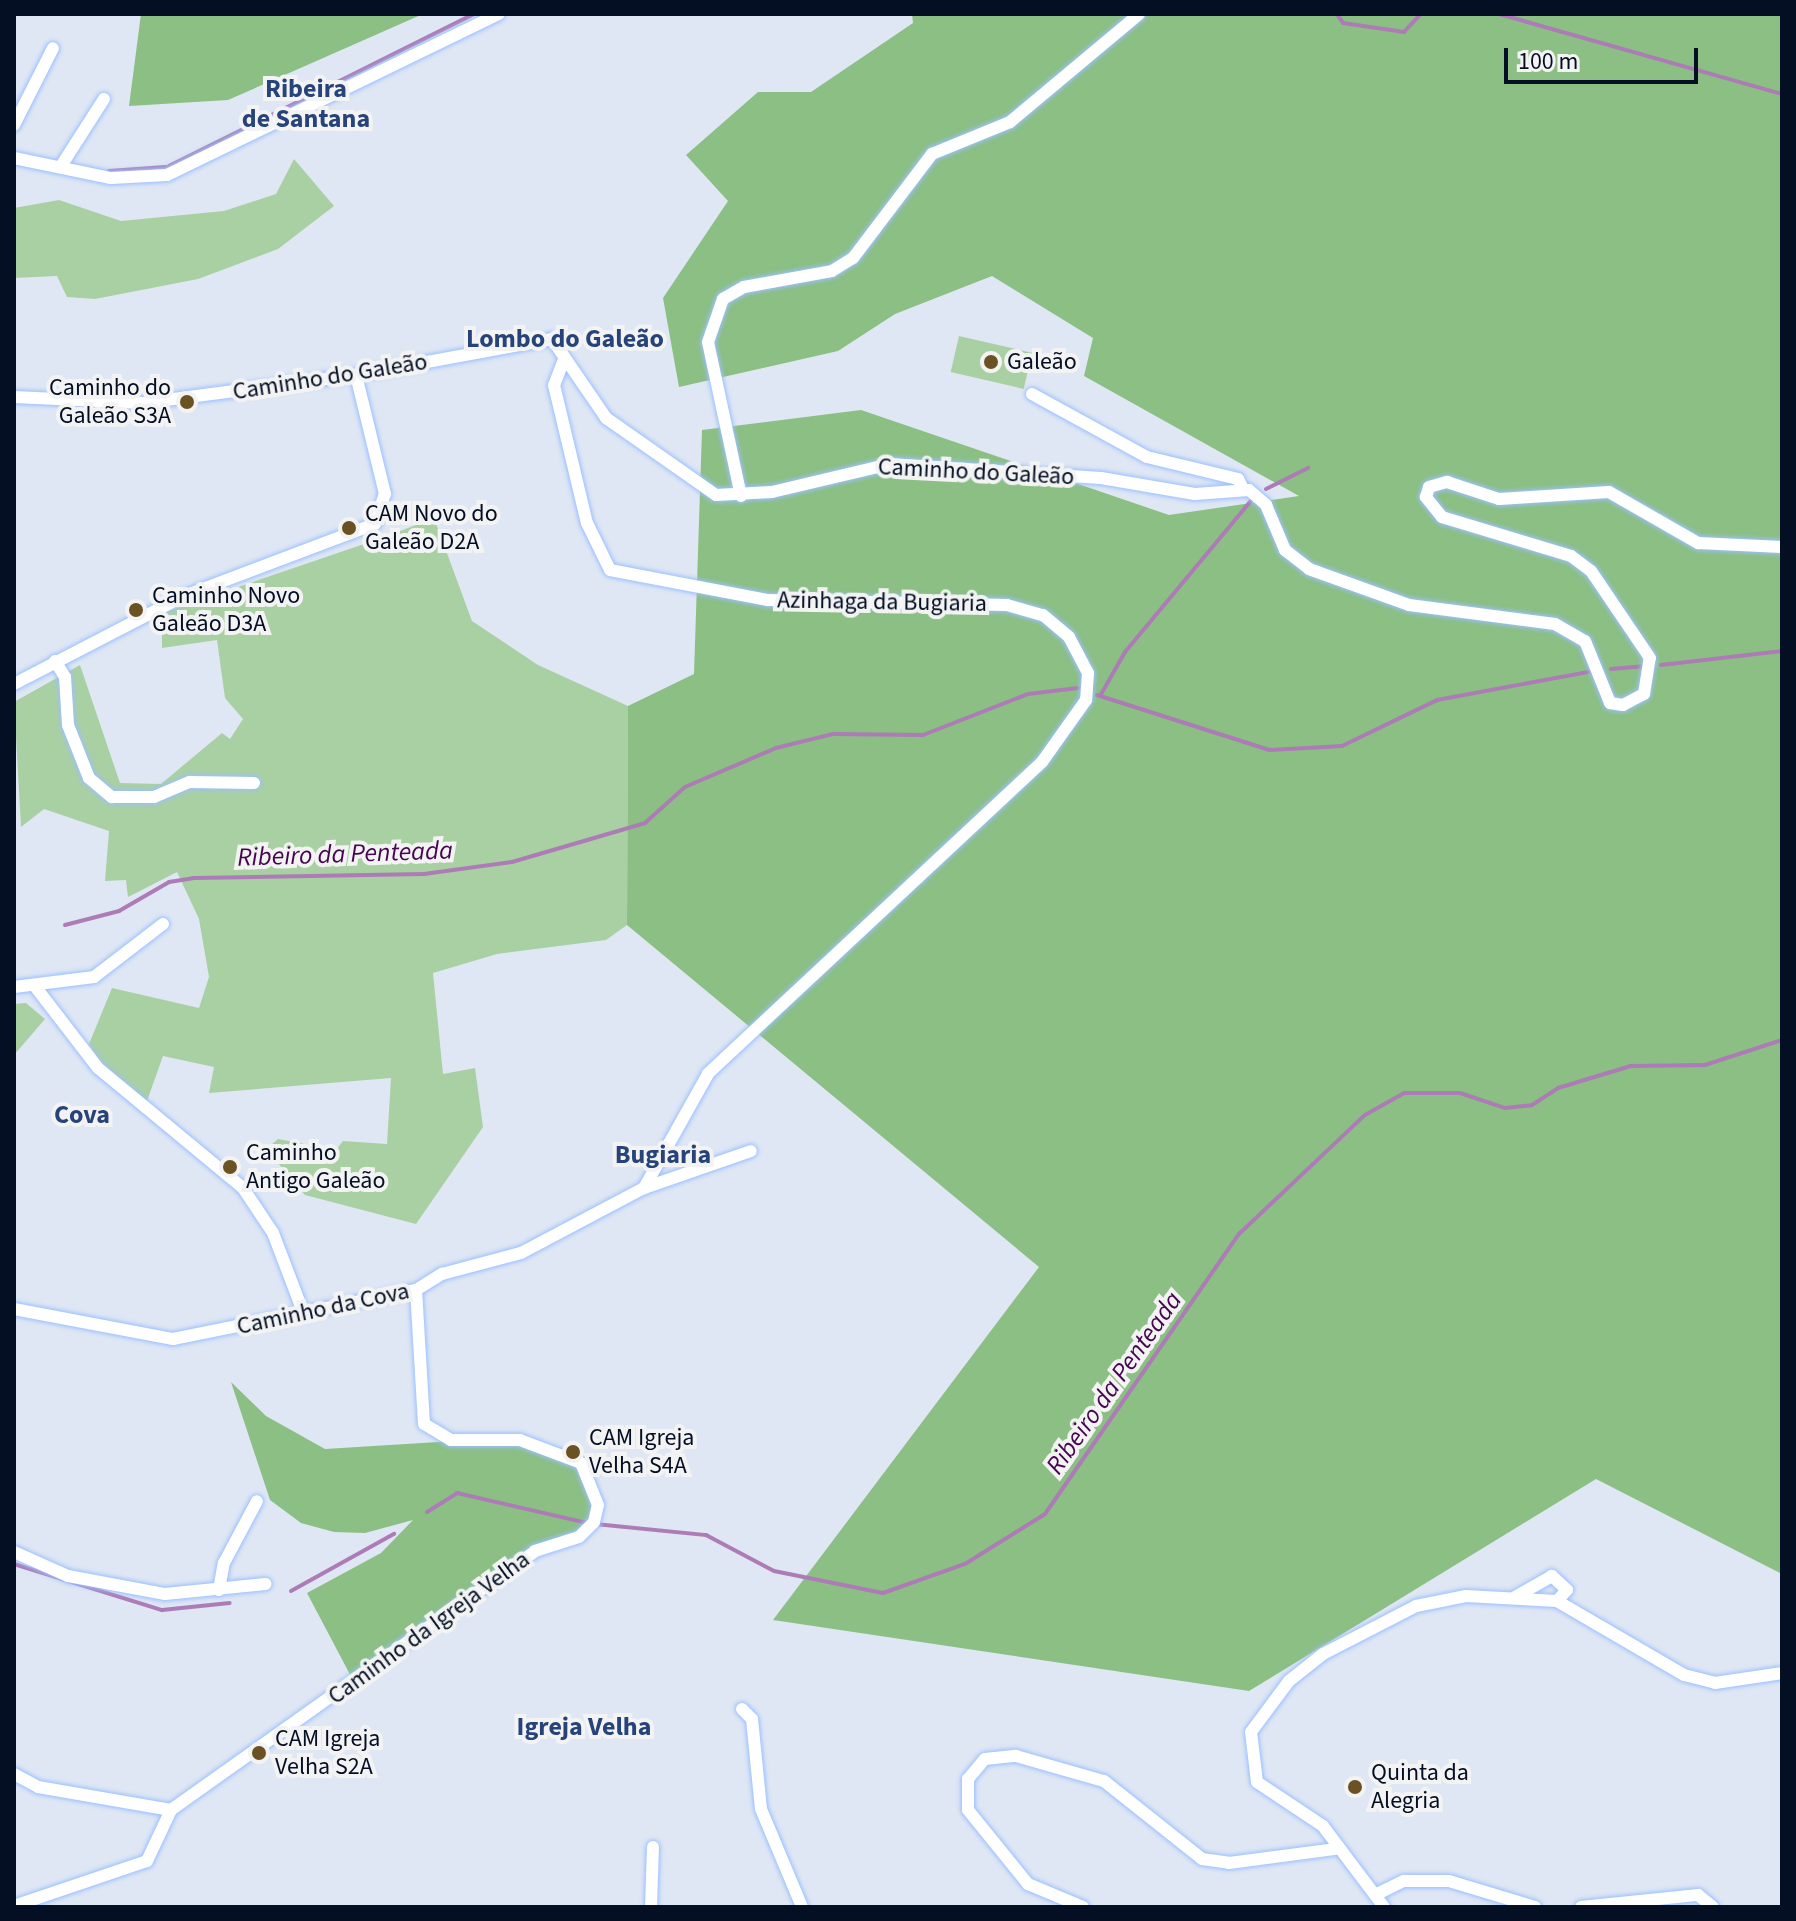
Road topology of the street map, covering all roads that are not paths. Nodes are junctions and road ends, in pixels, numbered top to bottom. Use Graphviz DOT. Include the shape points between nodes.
graph roads {
  1 [pos="499,14"];
  2 [pos="1139,14"];
  3 [pos="53,48"];
  4 [pos="104,99"];
  5 [pos="14,125"];
  6 [pos="14,158"];
  7 [pos="63,163"];
  8 [pos="563,362"];
  9 [pos="356,375"];
  10 [pos="1032,394"];
  11 [pos="14,397"];
  12 [pos="1243,489"];
  13 [pos="741,496"];
  14 [pos="1782,547"];
  15 [pos="55,661"];
  16 [pos="14,684"];
  17 [pos="254,783"];
  18 [pos="163,924"];
  19 [pos="34,985"];
  20 [pos="14,987"];
  21 [pos="751,1151"];
  22 [pos="644,1188"];
  23 [pos="416,1290"];
  24 [pos="14,1309"];
  25 [pos="304,1314"];
  26 [pos="257,1501"];
  27 [pos="14,1552"];
  28 [pos="266,1584"];
  29 [pos="219,1590"];
  30 [pos="1515,1597"];
  31 [pos="1557,1601"];
  32 [pos="1782,1673"];
  33 [pos="742,1709"];
  34 [pos="14,1774"];
  35 [pos="171,1810"];
  36 [pos="653,1847"];
  37 [pos="1336,1849"];
  38 [pos="1379,1893"];
  39 [pos="14,1906"];
  40 [pos="651,1907"];
  41 [pos="802,1907"];
  42 [pos="1083,1907"];
  43 [pos="1384,1907"];
  44 [pos="1535,1907"];
  45 [pos="1581,1907"];
  46 [pos="1713,1907"];
  1 -- 7 [label="street" via="167,175 111,178"];
  2 -- 13 [label="street" via="1010,122 932,154 853,258 832,271 744,287 723,299 708,342"];
  3 -- 5 [label="street"];
  4 -- 7 [label="street"];
  6 -- 7 [label="street"];
  8 -- 9 [label="street, Caminho do Galeão" via="552,339"];
  8 -- 13 [label="street, Caminho do Galeão" via="621,432 700,487"];
  8 -- 22 [label="street, Azinhaga da Bugiaria" via="554,385 587,523 610,570 768,600 872,597 1007,605 1043,615 1069,637 1088,686 1086,700 1042,762 708,1074"];
  9 -- 11 [label="street, Caminho do Galeão" via="143,403"];
  9 -- 15 [label="street" via="385,494 375,524 184,596"];
  10 -- 12 [label="street" via="1147,457 1238,479"];
  12 -- 13 [label="street, Caminho do Galeão" via="1195,494 1101,478 890,464"];
  12 -- 14 [label="street" via="1261,498 1285,550 1309,569 1409,605 1567,630 1596,655 1610,703 1623,705 1644,694 1650,658 1591,571 1571,556 1442,517 1426,497 1429,487 1447,482 1499,499 1609,492 1698,543"];
  15 -- 16 [label="street"];
  15 -- 17 [label="street" via="65,677 68,725 89,778 112,797 154,797 190,782"];
  18 -- 19 [label="street" via="94,977"];
  19 -- 20 [label="street"];
  19 -- 25 [label="street" via="98,1068 251,1198"];
  21 -- 22 [label="street, Caminho da Cova"];
  22 -- 23 [label="street, Caminho da Cova" via="521,1253 442,1274"];
  23 -- 25 [label="street, Caminho da Cova"];
  23 -- 35 [label="street, Caminho da Igreja Velha" via="422,1307 419,1408 429,1430 451,1440 532,1445 581,1463 594,1490 594,1522 579,1537 535,1551"];
  24 -- 25 [label="street, Caminho da Cova" via="173,1339"];
  26 -- 29 [label="street" via="224,1563"];
  27 -- 29 [label="street" via="90,1582 165,1594"];
  28 -- 29 [label="street"];
  30 -- 31 [label="street"];
  30 -- 31 [label="street" via="1557,1577 1567,1590"];
  30 -- 37 [label="street" via="1416,1606 1350,1636 1289,1681 1261,1713 1248,1753 1257,1782 1323,1826"];
  31 -- 32 [label="street" via="1684,1675 1715,1683"];
  33 -- 41 [label="street" via="752,1719 761,1809"];
  34 -- 35 [label="street" via="38,1787"];
  35 -- 39 [label="street, Caminho da Igreja Velha" via="147,1861"];
  36 -- 40 [label="street"];
  37 -- 38 [label="street"];
  37 -- 42 [label="street" via="1229,1863 1202,1859 1104,1781 1016,1756 985,1759 968,1779 968,1810 1028,1884"];
  38 -- 43 [label="street"];
  38 -- 44 [label="street" via="1404,1881 1449,1881"];
  45 -- 46 [label="street" via="1698,1895"];
}
